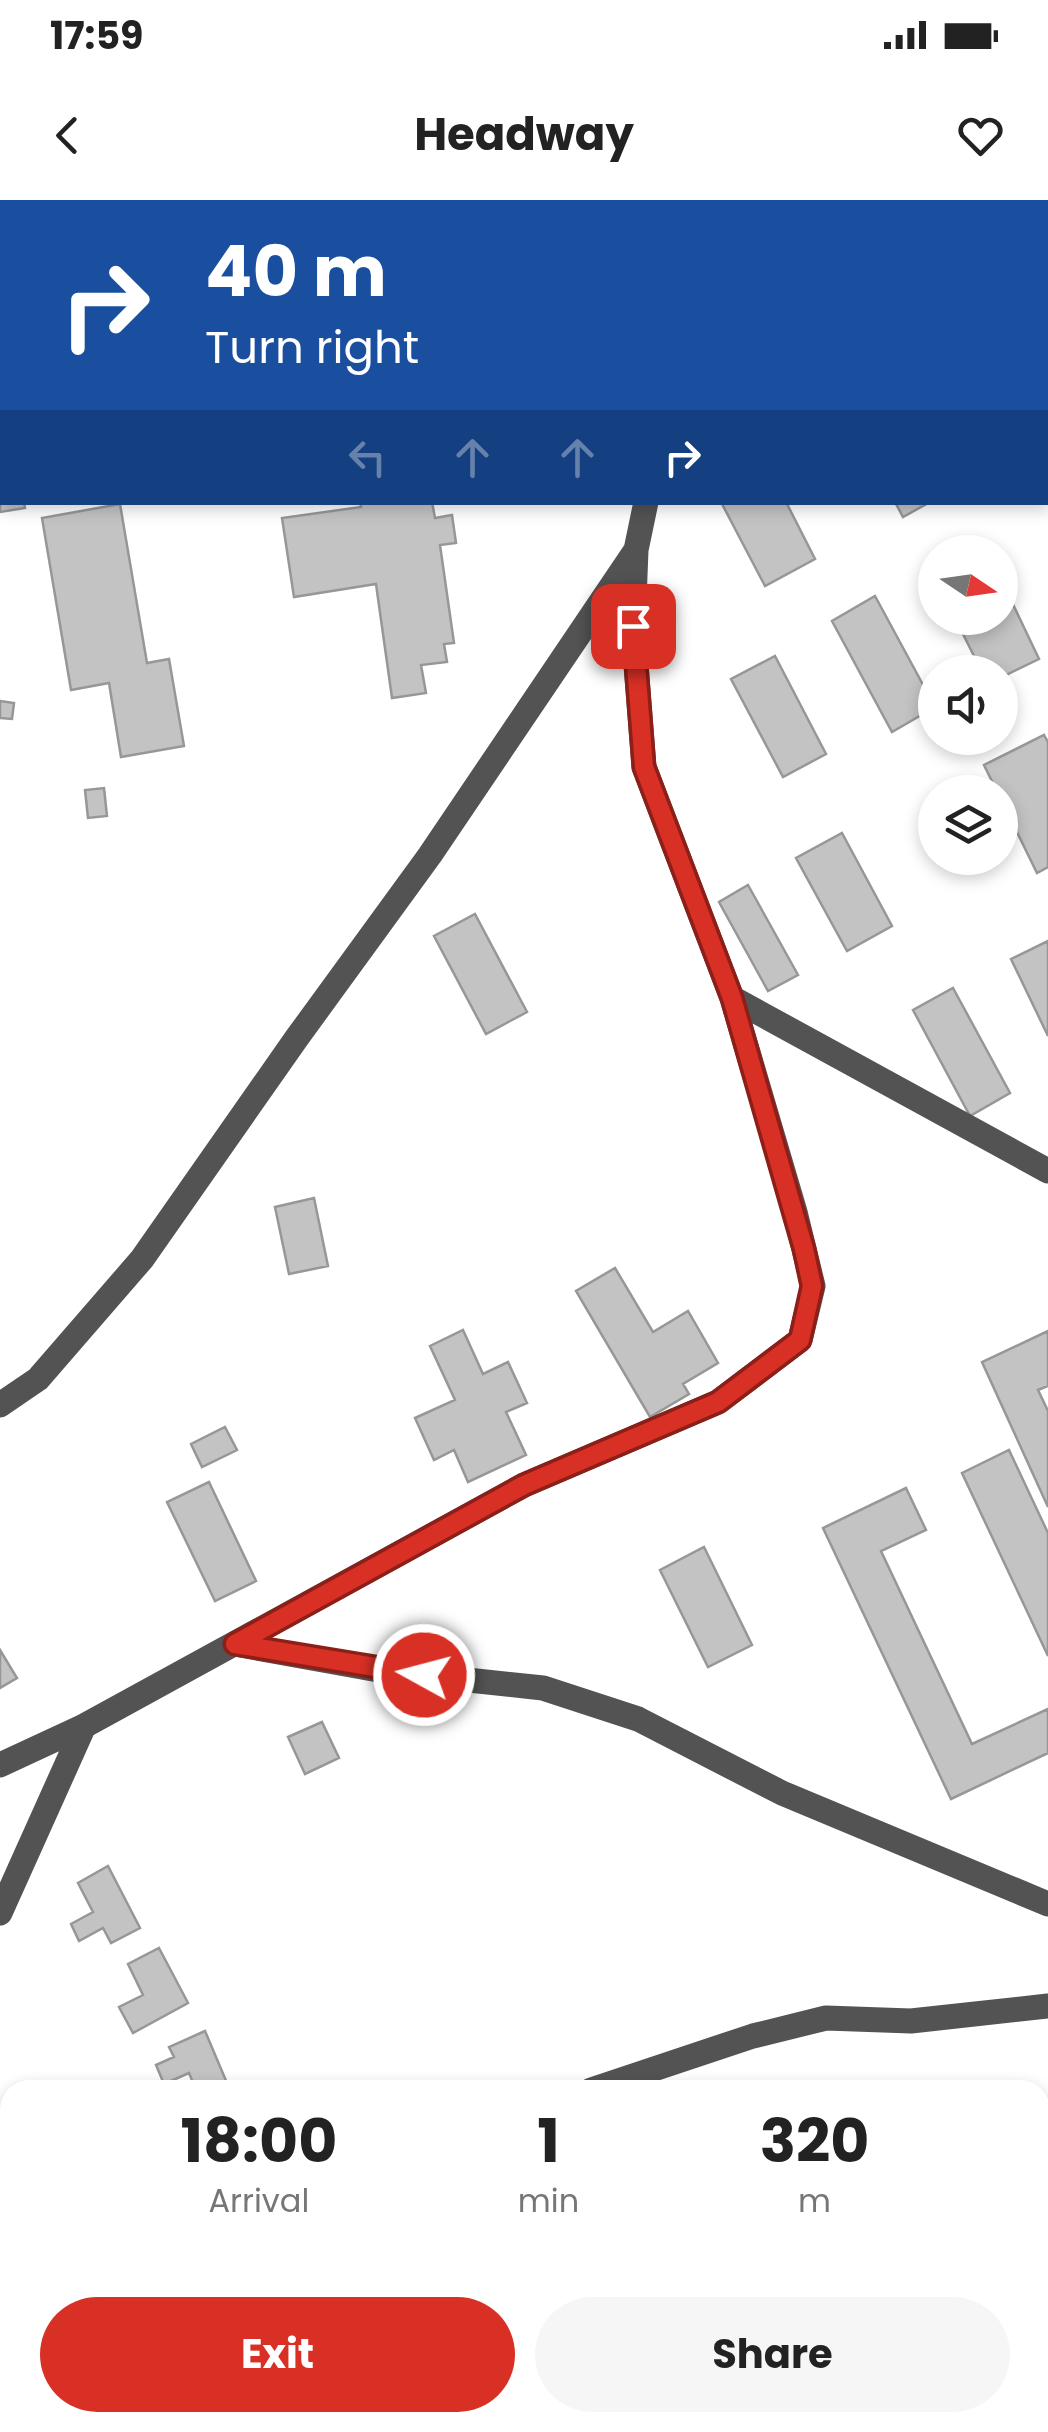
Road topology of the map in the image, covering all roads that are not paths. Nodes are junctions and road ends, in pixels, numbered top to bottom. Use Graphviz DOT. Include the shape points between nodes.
graph roads {
  1 [pos="645,505"];
  2 [pos="636,550"];
  3 [pos="732,998"];
  4 [pos="1048,1171"];
  5 [pos="0,1405"];
  6 [pos="235,1644"];
  7 [pos="84,1726"];
  8 [pos="0,1765"];
  9 [pos="1048,1904"];
  10 [pos="0,1913"];
  11 [pos="1048,2006"];
  12 [pos="620,2080"];
  1 -- 2 [label="street"];
  2 -- 3 [label="street" via="633,626 644,767"];
  2 -- 5 [label="street" via="430,855 142,1259 38,1379"];
  3 -- 4 [label="street"];
  3 -- 6 [label="street" via="812,1286 800,1340 718,1402 524,1485"];
  6 -- 7 [label="street"];
  6 -- 9 [label="street" via="384,1671 543,1688 638,1719 782,1793"];
  7 -- 8 [label="street"];
  7 -- 10 [label="street"];
  11 -- 12 [label="street" via="912,2021 826,2018"];
}
